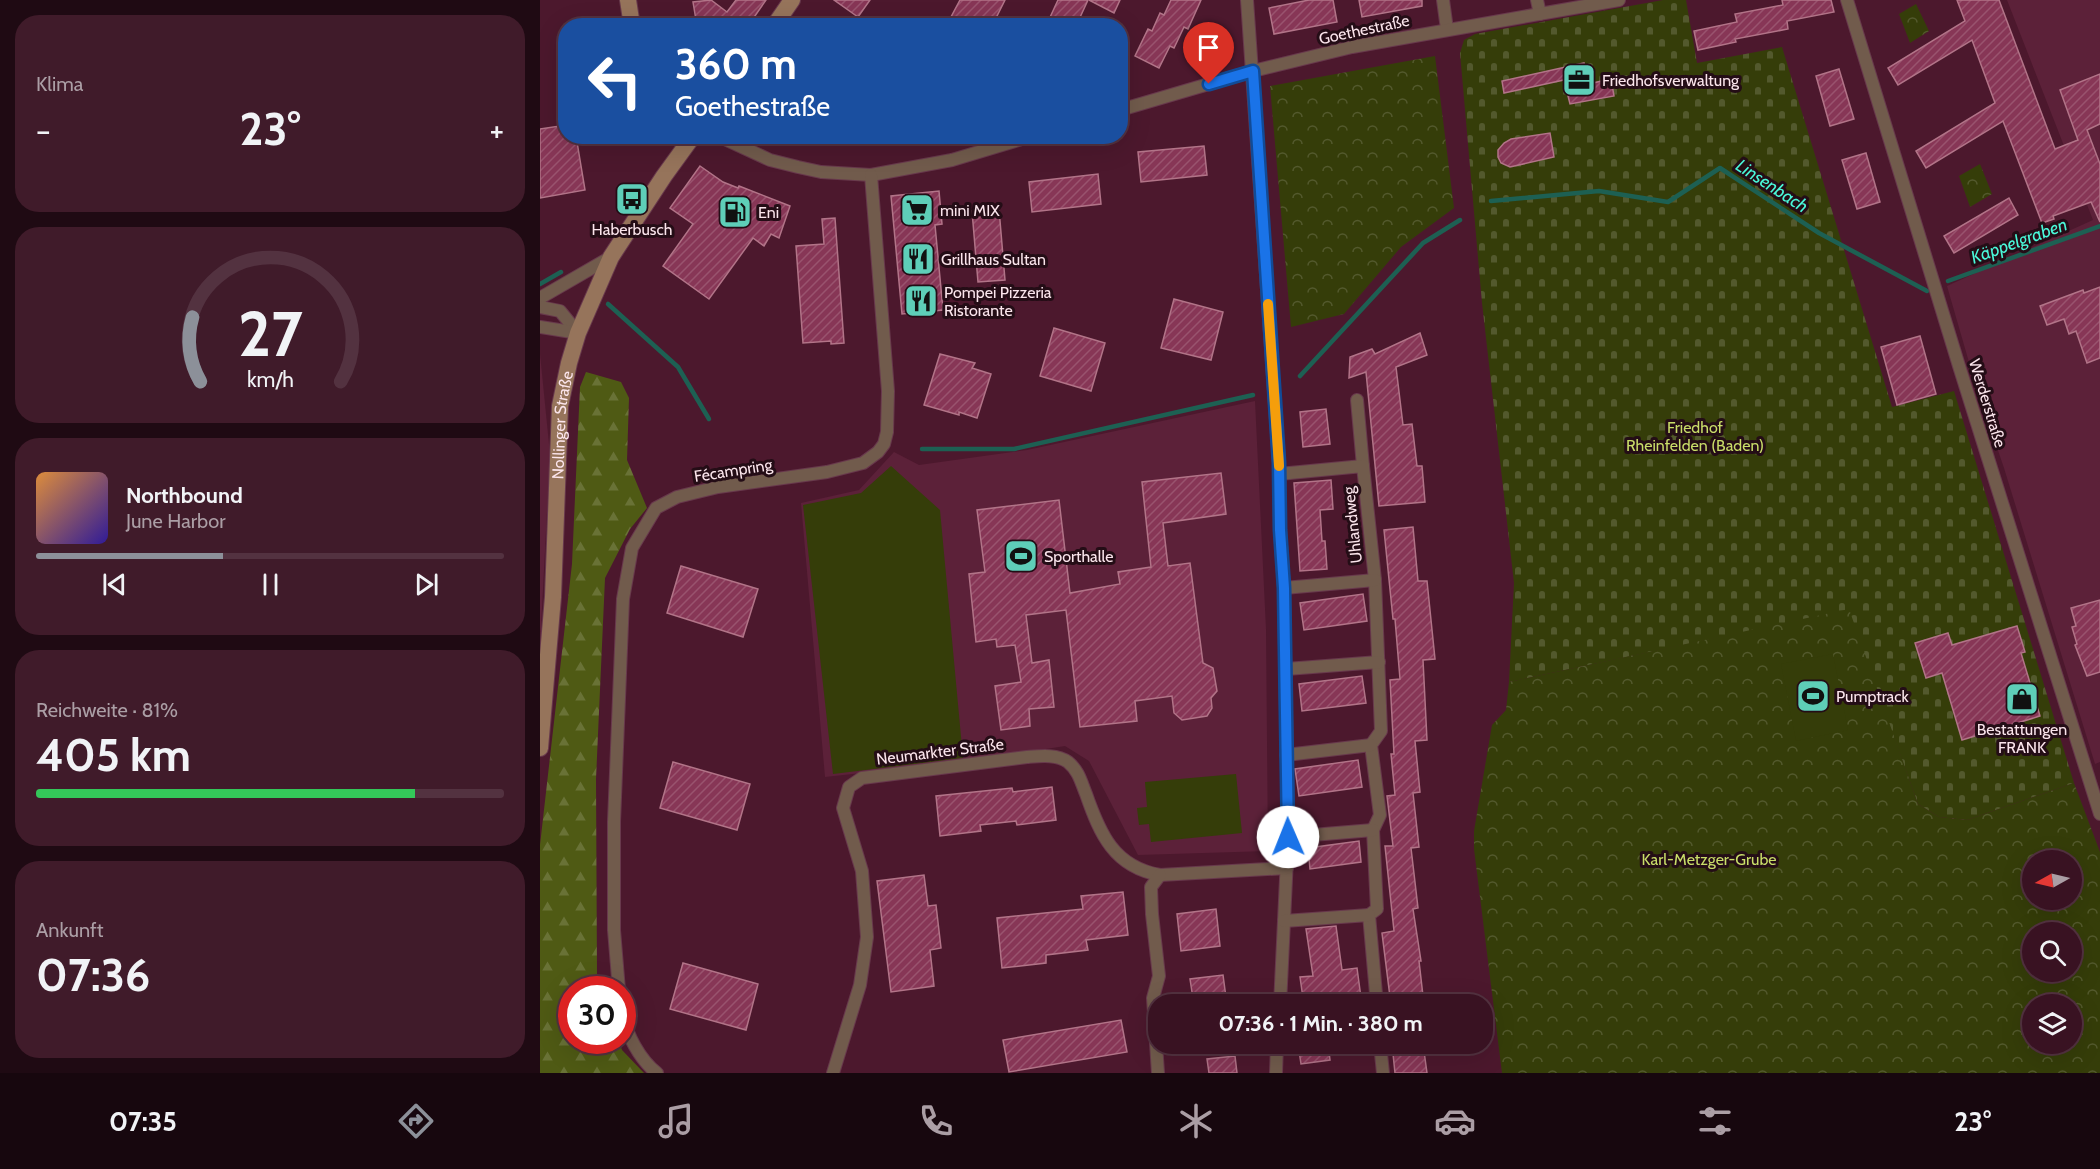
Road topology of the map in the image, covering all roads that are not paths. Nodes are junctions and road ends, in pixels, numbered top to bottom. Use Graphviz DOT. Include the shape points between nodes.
graph roads {
  1 [pos="628,0"];
  2 [pos="792,0"];
  3 [pos="1247,0"];
  4 [pos="1443,0"];
  5 [pos="1537,0"];
  6 [pos="1619,0"];
  7 [pos="1847,0"];
  8 [pos="1540,14"];
  9 [pos="631,18"];
  10 [pos="780,18"];
  11 [pos="1447,29"];
  12 [pos="1253,71"];
  13 [pos="1128,108"];
  14 [pos="687,144"];
  15 [pos="735,144"];
  16 [pos="1005,144"];
  17 [pos="871,175"];
  18 [pos="611,256"];
  19 [pos="540,298"];
  20 [pos="540,308"];
  21 [pos="540,327"];
  22 [pos="578,333"];
  23 [pos="1357,400"];
  24 [pos="1363,466"];
  25 [pos="1279,474"];
  26 [pos="1375,580"];
  27 [pos="1284,588"];
  28 [pos="1379,662"];
  29 [pos="1286,669"];
  30 [pos="1371,745"];
  31 [pos="540,748"];
  32 [pos="1286,755"];
  33 [pos="2100,814"];
  34 [pos="1373,830"];
  35 [pos="1288,837"];
  36 [pos="1287,868"];
  37 [pos="1160,875"];
  38 [pos="1369,915"];
  39 [pos="1284,921"];
  40 [pos="618,976"];
  41 [pos="1281,994"];
  42 [pos="1376,994"];
  43 [pos="636,1045"];
  44 [pos="1277,1054"];
  45 [pos="1381,1054"];
  46 [pos="657,1073"];
  47 [pos="833,1073"];
  48 [pos="1158,1073"];
  49 [pos="1276,1073"];
  50 [pos="1383,1073"];
  1 -- 9 [label="main road"];
  2 -- 10 [label="main road"];
  3 -- 12 [label="street"];
  4 -- 11 [label="street"];
  5 -- 8 [label="street"];
  6 -- 8 [label="street, Goethestraße"];
  7 -- 33 [label="street, Werderstraße"];
  8 -- 11 [label="street, Goethestraße"];
  11 -- 12 [label="street, Goethestraße"];
  12 -- 13 [label="street, Goethestraße"];
  12 -- 25 [label="street"];
  14 -- 18 [label="main road, Nollinger Straße"];
  15 -- 17 [label="street" via="770,160 798,167"];
  16 -- 17 [label="street" via="952,160"];
  17 -- 40 [label="street, Fécampring" via="888,391 884,444 863,463 677,497 656,508 632,548 623,599 614,822"];
  18 -- 19 [label="street"];
  18 -- 22 [label="main road, Nollinger Straße"];
  20 -- 22 [label="street" via="560,311"];
  21 -- 22 [label="street"];
  22 -- 31 [label="main road, Nollinger Straße" via="560,406 553,597"];
  23 -- 24 [label="street, Uhlandweg"];
  24 -- 25 [label="street, Uhlandweg"];
  24 -- 26 [label="street, Uhlandweg"];
  25 -- 27 [label="street"];
  26 -- 27 [label="street, Uhlandweg"];
  26 -- 28 [label="street, Uhlandweg"];
  27 -- 29 [label="street"];
  28 -- 29 [label="street"];
  28 -- 30 [label="street, Uhlandweg" via="1381,731"];
  29 -- 32 [label="street"];
  30 -- 32 [label="street"];
  30 -- 34 [label="street, Uhlandweg" via="1380,815"];
  32 -- 35 [label="street"];
  34 -- 35 [label="street"];
  34 -- 38 [label="street, Uhlandweg" via="1377,909"];
  35 -- 36 [label="street"];
  36 -- 37 [label="street, Neumarkter Straße"];
  36 -- 39 [label="street"];
  37 -- 47 [label="street, Neumarkter Straße" via="1142,872 1126,862 1102,835 1078,773 1066,761 1049,756 1027,757 862,778 849,787 843,808 862,871 867,937 860,985"];
  37 -- 48 [label="street" via="1151,887 1159,976 1153,998"];
  38 -- 39 [label="street"];
  38 -- 42 [label="street, Uhlandweg"];
  39 -- 41 [label="street"];
  43 -- 46 [label="street" via="646,1064"];
  44 -- 49 [label="street"];
  45 -- 50 [label="street"];
}
